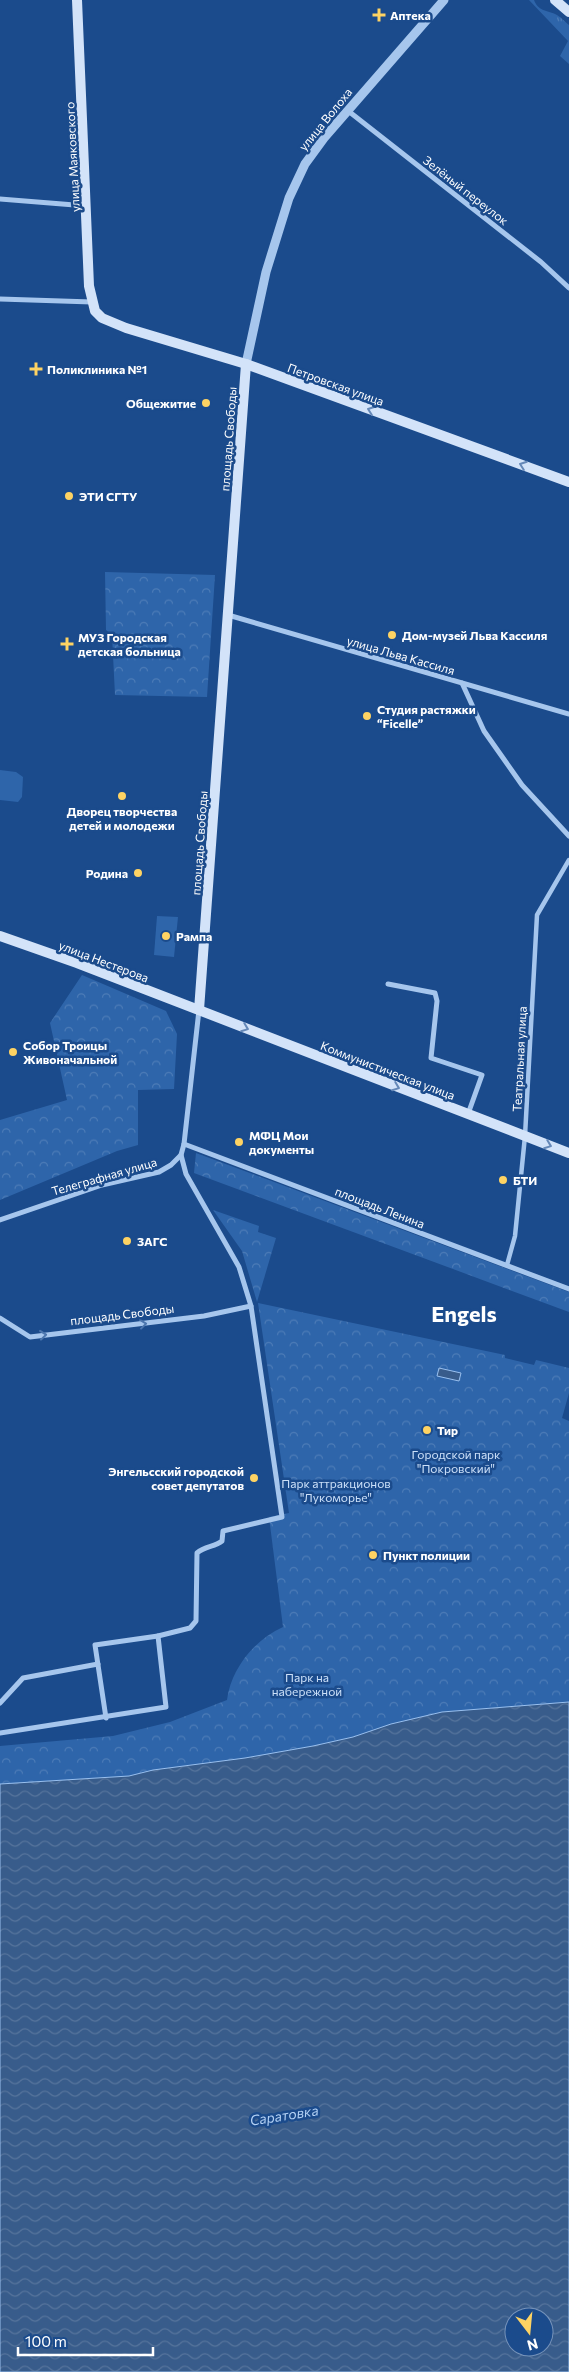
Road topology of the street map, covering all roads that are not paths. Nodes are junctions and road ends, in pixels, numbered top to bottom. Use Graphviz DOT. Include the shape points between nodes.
graph roads {
  1 [pos="77,0"];
  2 [pos="444,0"];
  3 [pos="555,0"];
  4 [pos="569,12"];
  5 [pos="347,110"];
  6 [pos="0,199"];
  7 [pos="87,206"];
  8 [pos="569,288"];
  9 [pos="0,299"];
  10 [pos="94,307"];
  11 [pos="246,364"];
  12 [pos="569,482"];
  13 [pos="228,615"];
  14 [pos="462,683"];
  15 [pos="569,714"];
  16 [pos="569,836"];
  17 [pos="569,860"];
  18 [pos="0,936"];
  19 [pos="388,984"];
  20 [pos="199,1010"];
  21 [pos="468,1115"];
  22 [pos="525,1136"];
  23 [pos="184,1144"];
  24 [pos="569,1152"];
  25 [pos="180,1155"];
  26 [pos="0,1220"];
  27 [pos="507,1265"];
  28 [pos="569,1288"];
  29 [pos="251,1306"];
  30 [pos="0,1318"];
  31 [pos="158,1636"];
  32 [pos="98,1664"];
  33 [pos="0,1702"];
  34 [pos="106,1718"];
  35 [pos="0,1728"];
  36 [pos="0,1733"];
  1 -- 7 [label="main road, улица Маяковского"];
  2 -- 5 [label="street, улица Волоха"];
  3 -- 4 [label="main road"];
  5 -- 8 [label="street, Зелёный переулок" via="541,262"];
  5 -- 11 [label="street, улица Волоха" via="305,164 289,198 266,272"];
  6 -- 7 [label="street"];
  7 -- 10 [label="main road, улица Маяковского" via="89,286"];
  9 -- 10 [label="street"];
  10 -- 11 [label="main road, Петровская улица" via="102,318 126,328"];
  12 -- 11 [label="main road, Петровская улица, one-way"];
  11 -- 13 [label="main road, площадь Свободы"];
  13 -- 14 [label="street, улица Льва Кассиля"];
  13 -- 20 [label="main road, площадь Свободы"];
  14 -- 15 [label="street, улица Льва Кассиля"];
  14 -- 16 [label="street" via="484,731 522,785"];
  17 -- 22 [label="street, Театральная улица" via="537,915"];
  18 -- 20 [label="main road, улица Нестерова"];
  19 -- 21 [label="street" via="435,993 437,1001 430,1058 482,1075"];
  20 -- 21 [label="main road, Коммунистическая улица, one-way"];
  20 -- 23 [label="street, площадь Свободы"];
  21 -- 22 [label="main road, Коммунистическая улица"];
  22 -- 24 [label="main road, Коммунистическая улица, one-way"];
  22 -- 27 [label="street, Театральная улица" via="515,1236"];
  23 -- 25 [label="street, площадь Свободы"];
  23 -- 27 [label="street, площадь Ленина"];
  25 -- 26 [label="street, Телеграфная улица" via="159,1172 102,1185"];
  25 -- 29 [label="street" via="186,1174 239,1267"];
  27 -- 28 [label="street, площадь Ленина"];
  30 -- 29 [label="street, площадь Свободы, one-way" via="30,1337 204,1316"];
  29 -- 31 [label="street" via="282,1517 223,1531 222,1541 197,1553 196,1621 190,1628"];
  31 -- 32 [label="street" via="95,1645"];
  31 -- 34 [label="street" via="166,1707"];
  32 -- 33 [label="street" via="23,1678"];
  32 -- 34 [label="street"];
  34 -- 36 [label="street"];
  35 -- 36 [label="street"];
}
